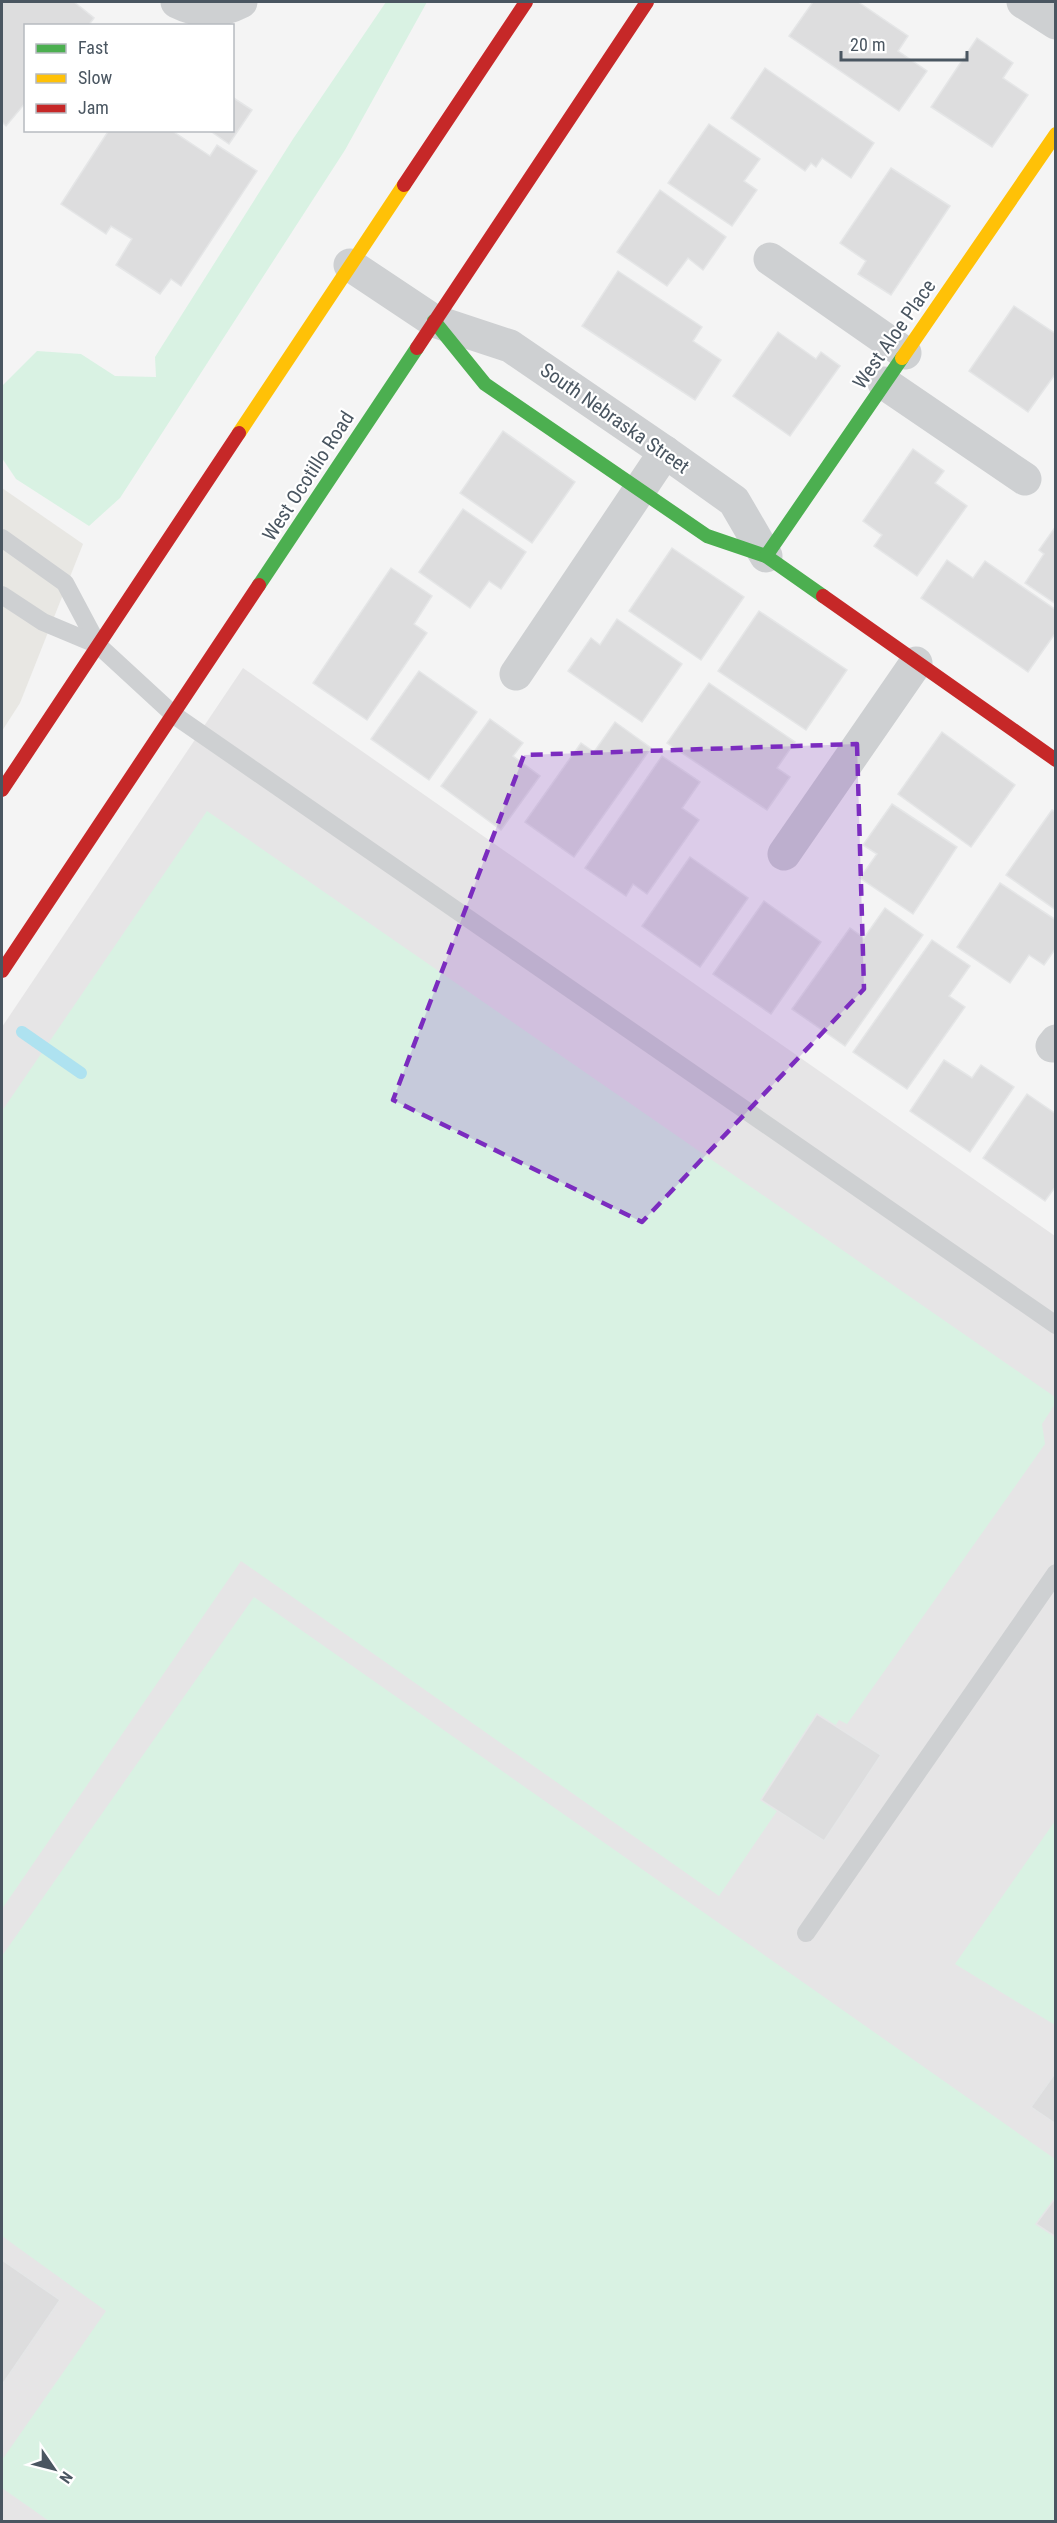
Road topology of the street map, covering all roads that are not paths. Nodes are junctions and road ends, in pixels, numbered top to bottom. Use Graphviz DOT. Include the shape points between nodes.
graph roads {
  1 [pos="177,2"];
  2 [pos="241,2"];
  3 [pos="526,2"];
  4 [pos="647,2"];
  5 [pos="1023,2"];
  6 [pos="1056,23"];
  7 [pos="1056,134"];
  8 [pos="770,259"];
  9 [pos="350,265"];
  10 [pos="434,321"];
  11 [pos="905,353"];
  12 [pos="884,383"];
  13 [pos="665,452"];
  14 [pos="1025,479"];
  15 [pos="640,489"];
  16 [pos="2,538"];
  17 [pos="766,556"];
  18 [pos="2,595"];
  19 [pos="98,645"];
  20 [pos="916,663"];
  21 [pos="516,674"];
  22 [pos="174,715"];
  23 [pos="1056,760"];
  24 [pos="2,790"];
  25 [pos="784,854"];
  26 [pos="2,971"];
  27 [pos="1056,1325"];
  28 [pos="1056,1573"];
  29 [pos="806,1933"];
  1 -- 2 [label="street" via="211,11"];
  3 -- 9 [label="main road"];
  4 -- 10 [label="main road, West Ocotillo Road"];
  5 -- 6 [label="street"];
  7 -- 11 [label="main road, West Aloe Place"];
  8 -- 11 [label="street"];
  9 -- 10 [label="street, South Nebraska Street"];
  9 -- 19 [label="main road"];
  10 -- 13 [label="street, South Nebraska Street" via="510,346"];
  10 -- 15 [label="main road, South Nebraska Street" via="485,384"];
  10 -- 22 [label="main road, West Ocotillo Road"];
  11 -- 12 [label="main road, West Aloe Place"];
  12 -- 14 [label="street"];
  12 -- 17 [label="main road, West Aloe Place"];
  13 -- 15 [label="street"];
  13 -- 17 [label="street, South Nebraska Street" via="734,501"];
  15 -- 17 [label="main road, South Nebraska Street" via="707,536"];
  15 -- 21 [label="street"];
  16 -- 19 [label="lane" via="65,583"];
  17 -- 20 [label="main road, South Nebraska Street"];
  18 -- 19 [label="lane" via="43,622"];
  19 -- 22 [label="lane"];
  19 -- 24 [label="main road"];
  20 -- 23 [label="main road, South Nebraska Street"];
  20 -- 25 [label="street"];
  22 -- 26 [label="main road, West Ocotillo Road"];
  22 -- 27 [label="lane"];
  28 -- 29 [label="lane"];
}
